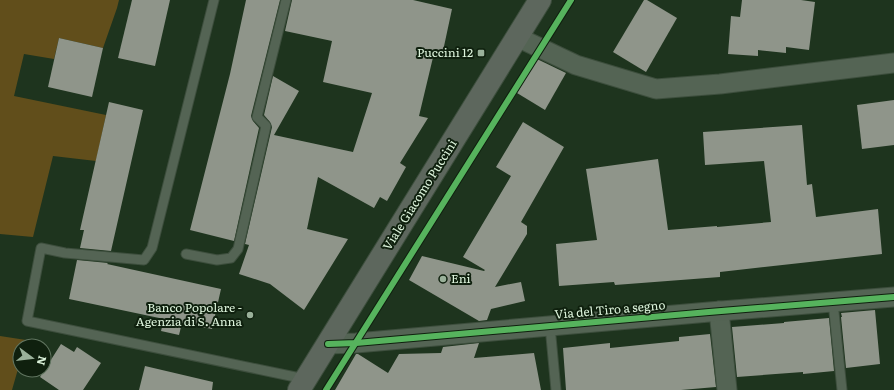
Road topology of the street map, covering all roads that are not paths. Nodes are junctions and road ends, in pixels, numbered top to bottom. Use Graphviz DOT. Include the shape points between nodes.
graph roads {
  1 [pos="214,0"];
  2 [pos="286,0"];
  3 [pos="540,0"];
  4 [pos="517,37"];
  5 [pos="894,63"];
  6 [pos="186,254"];
  7 [pos="894,296"];
  8 [pos="833,302"];
  9 [pos="719,311"];
  10 [pos="550,326"];
  11 [pos="328,344"];
  12 [pos="303,384"];
  13 [pos="556,390"];
  14 [pos="727,390"];
  15 [pos="842,390"];
  1 -- 12 [label="lane" via="152,248 144,260 65,253 41,248 27,321"];
  2 -- 6 [label="lane" via="257,117 266,126 238,249 231,258 217,260"];
  3 -- 4 [label="main road, Viale Giacomo Puccini"];
  4 -- 5 [label="street" via="576,65 656,89"];
  4 -- 11 [label="main road, Viale Giacomo Puccini"];
  7 -- 8 [label="street, Via del Tiro a segno"];
  8 -- 9 [label="street, Via del Tiro a segno"];
  8 -- 15 [label="lane"];
  9 -- 10 [label="street, Via del Tiro a segno"];
  9 -- 14 [label="street"];
  10 -- 11 [label="street, Via del Tiro a segno"];
  10 -- 13 [label="lane"];
  11 -- 12 [label="main road, Viale Giacomo Puccini"];
}
